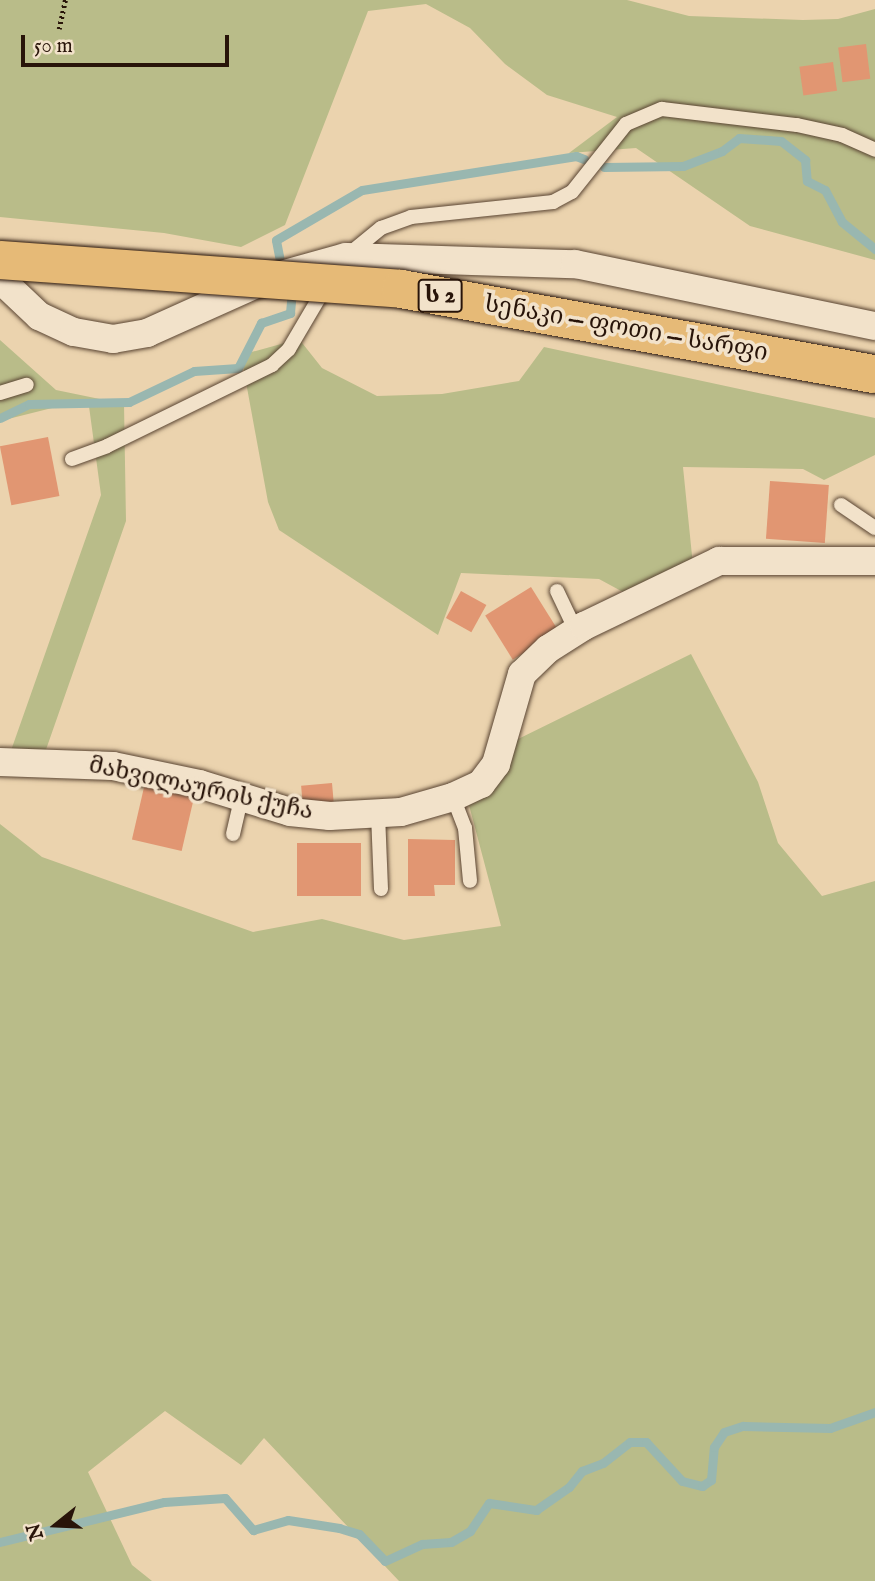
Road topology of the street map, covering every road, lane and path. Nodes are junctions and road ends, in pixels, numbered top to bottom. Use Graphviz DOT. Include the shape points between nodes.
graph roads {
  1 [pos="65,0"];
  2 [pos="59,29"];
  3 [pos="875,150"];
  4 [pos="346,257"];
  5 [pos="0,260"];
  6 [pos="0,279"];
  7 [pos="875,326"];
  8 [pos="875,374"];
  9 [pos="27,385"];
  10 [pos="0,393"];
  11 [pos="72,459"];
  12 [pos="841,505"];
  13 [pos="875,528"];
  14 [pos="875,561"];
  15 [pos="557,591"];
  16 [pos="576,631"];
  17 [pos="0,762"];
  18 [pos="453,797"];
  19 [pos="241,799"];
  20 [pos="378,814"];
  21 [pos="233,834"];
  22 [pos="470,881"];
  23 [pos="381,889"];
  1 -- 2 [label="path"];
  3 -- 4 [label="lane" via="842,135 797,125 662,110 626,124 572,192 553,202 411,217 381,228"];
  4 -- 6 [label="street" via="267,279 147,333 113,340 74,332 39,316"];
  4 -- 7 [label="street" via="575,264"];
  4 -- 11 [label="lane" via="289,349 272,365"];
  5 -- 8 [label="highway, სენაკი — ფოთი — სარფი / ს 2, bridge" via="401,289"];
  9 -- 10 [label="lane"];
  12 -- 13 [label="lane"];
  14 -- 16 [label="street, მახვილაურის ქუჩა" via="719,561"];
  15 -- 16 [label="lane"];
  16 -- 18 [label="street, მახვილაურის ქუჩა" via="522,674 496,764 481,784"];
  17 -- 19 [label="street, მახვილაურის ქუჩა" via="113,766 199,784"];
  18 -- 20 [label="street, მახვილაურის ქუჩა"];
  18 -- 22 [label="lane" via="465,828"];
  19 -- 20 [label="street, მახვილაურის ქუჩა" via="290,812"];
  19 -- 21 [label="lane"];
  20 -- 23 [label="lane"];
}
